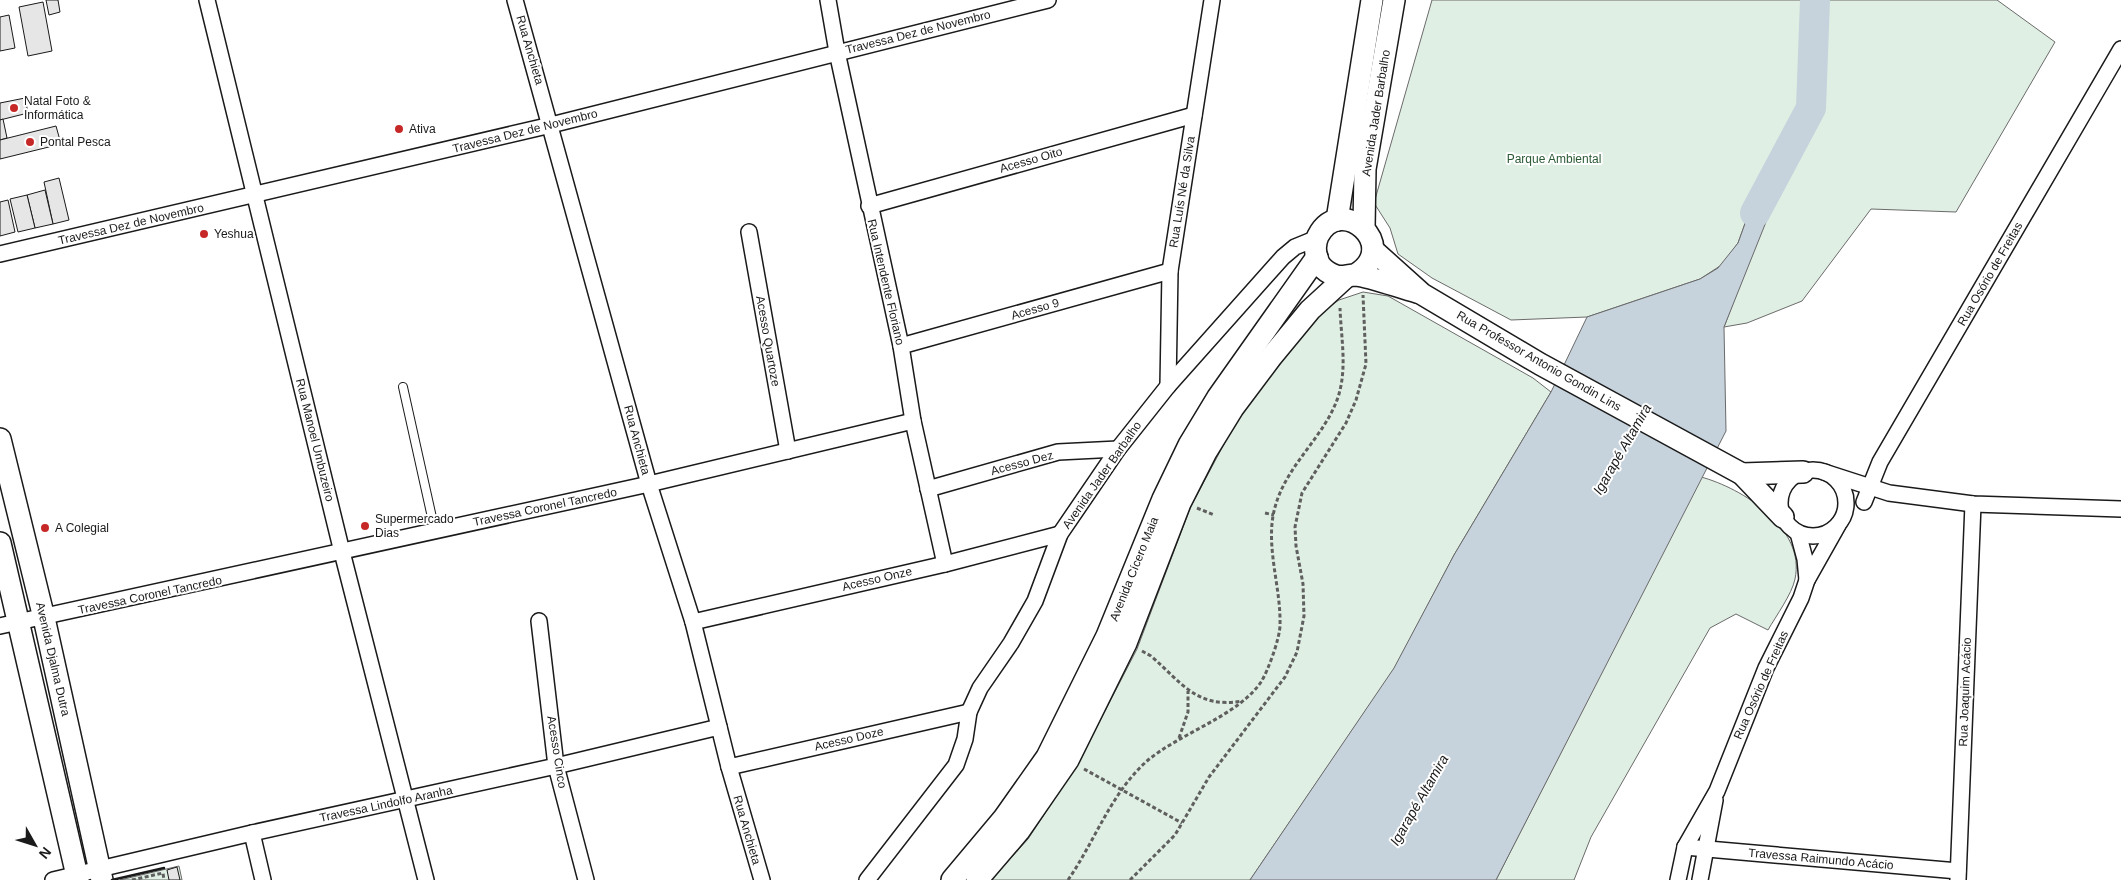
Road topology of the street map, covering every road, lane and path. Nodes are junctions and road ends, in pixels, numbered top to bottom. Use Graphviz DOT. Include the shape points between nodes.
graph roads {
  1 [pos="207,0"];
  2 [pos="515,0"];
  3 [pos="828,0"];
  4 [pos="1048,0"];
  5 [pos="1212,0"];
  6 [pos="1372,0"];
  7 [pos="1394,0"];
  8 [pos="2121,50"];
  9 [pos="837,52"];
  10 [pos="1194,115"];
  11 [pos="551,125"];
  12 [pos="255,195"];
  13 [pos="869,206"];
  14 [pos="1337,220"];
  15 [pos="1364,228"];
  16 [pos="749,232"];
  17 [pos="1317,248"];
  18 [pos="1373,250"];
  19 [pos="0,254"];
  20 [pos="1170,271"];
  21 [pos="1355,281"];
  22 [pos="1422,294"];
  23 [pos="1340,300"];
  24 [pos="901,346"];
  25 [pos="1168,386"];
  26 [pos="403,387"];
  27 [pos="913,421"];
  28 [pos="0,439"];
  29 [pos="1118,450"];
  30 [pos="788,451"];
  31 [pos="1737,471"];
  32 [pos="1803,472"];
  33 [pos="1824,472"];
  34 [pos="649,484"];
  35 [pos="1868,486"];
  36 [pos="928,489"];
  37 [pos="1889,494"];
  38 [pos="1864,502"];
  39 [pos="1973,504"];
  40 [pos="2121,509"];
  41 [pos="1845,512"];
  42 [pos="1265,514"];
  43 [pos="1274,515"];
  44 [pos="1783,517"];
  45 [pos="1838,525"];
  46 [pos="435,531"];
  47 [pos="1798,533"];
  48 [pos="1060,534"];
  49 [pos="0,543"];
  50 [pos="342,552"];
  51 [pos="945,564"];
  52 [pos="1807,580"];
  53 [pos="44,618"];
  54 [pos="539,621"];
  55 [pos="693,622"];
  56 [pos="10,624"];
  57 [pos="1126,643"];
  58 [pos="1188,691"];
  59 [pos="1245,700"];
  60 [pos="969,712"];
  61 [pos="719,727"];
  62 [pos="1179,738"];
  63 [pos="1068,760"];
  64 [pos="556,766"];
  65 [pos="729,767"];
  66 [pos="1122,791"];
  67 [pos="1717,791"];
  68 [pos="404,799"];
  69 [pos="1182,824"];
  70 [pos="252,833"];
  71 [pos="1685,847"];
  72 [pos="1707,849"];
  73 [pos="101,875"];
  74 [pos="1958,876"];
  75 [pos="78,877"];
  76 [pos="53,880"];
  77 [pos="132,880"];
  78 [pos="164,880"];
  79 [pos="263,880"];
  80 [pos="426,880"];
  81 [pos="586,880"];
  82 [pos="762,880"];
  83 [pos="867,880"];
  84 [pos="952,880"];
  85 [pos="977,880"];
  86 [pos="1068,880"];
  87 [pos="1130,880"];
  88 [pos="1678,880"];
  89 [pos="1700,880"];
  1 -- 12 [label="street, Rua Manoel Umbuzeiro"];
  2 -- 11 [label="street, Rua Anchieta"];
  3 -- 9 [label="street, Rua Intendente Floriano"];
  4 -- 9 [label="street, Travessa Dez de Novembro"];
  5 -- 10 [label="street, Rua Luís Né da Silva"];
  6 -- 14 [label="main road, Avenida Jader Barbalho"];
  7 -- 15 [label="main road, Avenida Jader Barbalho" via="1365,169"];
  8 -- 35 [label="street, Rua Osório de Freitas"];
  9 -- 11 [label="street, Travessa Dez de Novembro"];
  9 -- 13 [label="street, Rua Intendente Floriano"];
  10 -- 13 [label="street, Acesso Oito"];
  10 -- 20 [label="street, Rua Luís Né da Silva"];
  11 -- 12 [label="street, Travessa Dez de Novembro"];
  11 -- 34 [label="street, Rua Anchieta"];
  12 -- 19 [label="street, Travessa Dez de Novembro"];
  12 -- 50 [label="street, Rua Manoel Umbuzeiro"];
  13 -- 24 [label="street, Rua Intendente Floriano"];
  14 -- 15 [label="main road" via="1347,220"];
  14 -- 17 [label="main road" via="1328,224"];
  15 -- 18 [label="main road"];
  16 -- 30 [label="street, Acesso Quartoze"];
  17 -- 21 [label="main road" via="1328,272"];
  17 -- 25 [label="street, Avenida Jader Barbalho" via="1295,247 1283,257"];
  17 -- 84 [label="main road, Avenida Cícero Maia" via="1189,445 1163,499 1107,636 1047,757 1004,818"];
  18 -- 21 [label="main road"];
  18 -- 22 [label="main road, Rua Professor Antonio Gondin Lins"];
  20 -- 24 [label="street, Acesso 9"];
  20 -- 25 [label="street, Rua Luís Né da Silva"];
  21 -- 22 [label="main road"];
  21 -- 57 [label="main road, Avenida Cícero Maia" via="1310,310 1234,408 1206,452 1180,503"];
  21 -- 69 [label="path" via="1366,364 1346,423 1302,493 1295,527 1304,616 1297,652 1285,677 1209,777"];
  22 -- 31 [label="main road, Rua Professor Antonio Gondin Lins" via="1540,364"];
  23 -- 43 [label="path" via="1344,369 1339,395 1285,480"];
  24 -- 27 [label="street, Rua Intendente Floriano"];
  25 -- 29 [label="street, Avenida Jader Barbalho"];
  26 -- 46 [label="lane"];
  27 -- 30 [label="street, Travessa Coronel Tancredo"];
  27 -- 36 [label="street, Rua Intendente Floriano"];
  28 -- 53 [label="main road, Avenida Djalma Dutra"];
  29 -- 36 [label="street, Acesso Dez" via="1058,452"];
  29 -- 48 [label="street, Avenida Jader Barbalho"];
  30 -- 34 [label="street, Travessa Coronel Tancredo"];
  31 -- 32 [label="main road"];
  31 -- 44 [label="main road, Rua Professor Antonio Gondin Lins"];
  32 -- 33 [label="street"];
  32 -- 44 [label="street" via="1786,486 1781,496"];
  33 -- 35 [label="street"];
  33 -- 41 [label="street" via="1840,484 1844,492"];
  34 -- 46 [label="street, Travessa Coronel Tancredo"];
  34 -- 55 [label="street, Rua Anchieta"];
  35 -- 37 [label="street"];
  35 -- 38 [label="street, Rua Osório de Freitas"];
  36 -- 51 [label="street, Rua Intendente Floriano"];
  37 -- 38 [label="street"];
  37 -- 39 [label="street"];
  38 -- 41 [label="street"];
  39 -- 40 [label="street"];
  39 -- 74 [label="street, Rua Joaquim Acácio"];
  41 -- 45 [label="street"];
  42 -- 43 [label="path"];
  43 -- 59 [label="path" via="1271,532 1280,627 1261,681"];
  44 -- 47 [label="street"];
  45 -- 47 [label="street" via="1819,536"];
  45 -- 52 [label="street, Rua Osório de Freitas"];
  46 -- 50 [label="street, Travessa Coronel Tancredo"];
  47 -- 52 [label="street, Rua Osório de Freitas"];
  48 -- 51 [label="street, Acesso Onze"];
  48 -- 60 [label="street, Avenida Jader Barbalho" via="1035,601 980,688"];
  49 -- 56 [label="main road, Avenida Djalma Dutra"];
  50 -- 53 [label="street, Travessa Coronel Tancredo"];
  50 -- 68 [label="street, Rua Manoel Umbuzeiro"];
  51 -- 55 [label="street, Acesso Onze"];
  52 -- 67 [label="street, Rua Osório de Freitas" via="1766,668"];
  53 -- 56 [label="street, Travessa Coronel Tancredo"];
  53 -- 73 [label="main road, Avenida Djalma Dutra"];
  54 -- 64 [label="street, Acesso Cinco"];
  55 -- 61 [label="street, Rua Anchieta"];
  56 -- 75 [label="main road, Avenida Djalma Dutra"];
  57 -- 58 [label="path" via="1151,656"];
  57 -- 63 [label="main road, Avenida Cícero Maia"];
  58 -- 59 [label="path" via="1212,703"];
  58 -- 62 [label="path" via="1188,712"];
  59 -- 62 [label="path"];
  60 -- 65 [label="street, Acesso Doze"];
  60 -- 83 [label="street, Avenida Jader Barbalho" via="965,739 956,765"];
  61 -- 64 [label="street, Travessa Lindolfo Aranha"];
  61 -- 65 [label="street, Rua Anchieta"];
  62 -- 66 [label="path" via="1148,761"];
  63 -- 66 [label="path"];
  63 -- 85 [label="main road, Avenida Cícero Maia" via="1019,831"];
  64 -- 68 [label="street, Travessa Lindolfo Aranha"];
  64 -- 81 [label="street, Acesso Cinco"];
  65 -- 82 [label="street, Rua Anchieta"];
  66 -- 69 [label="path"];
  66 -- 86 [label="path"];
  67 -- 71 [label="street, Rua Osório de Freitas"];
  67 -- 72 [label="street, Rua Osório de Freitas"];
  68 -- 70 [label="street, Travessa Lindolfo Aranha"];
  68 -- 80 [label="street, Rua Manoel Umbuzeiro"];
  69 -- 87 [label="path"];
  70 -- 73 [label="street, Travessa Lindolfo Aranha"];
  70 -- 79 [label="street"];
  71 -- 72 [label="street, Travessa Raimundo Acácio"];
  71 -- 88 [label="street, Rua Osório de Freitas"];
  72 -- 74 [label="street, Travessa Raimundo Acácio"];
  72 -- 89 [label="street, Rua Osório de Freitas"];
  73 -- 75 [label="street, Travessa Lindolfo Aranha"];
  75 -- 76 [label="street, Travessa Lindolfo Aranha"];
  77 -- 78 [label="path" via="163,873"];
}
